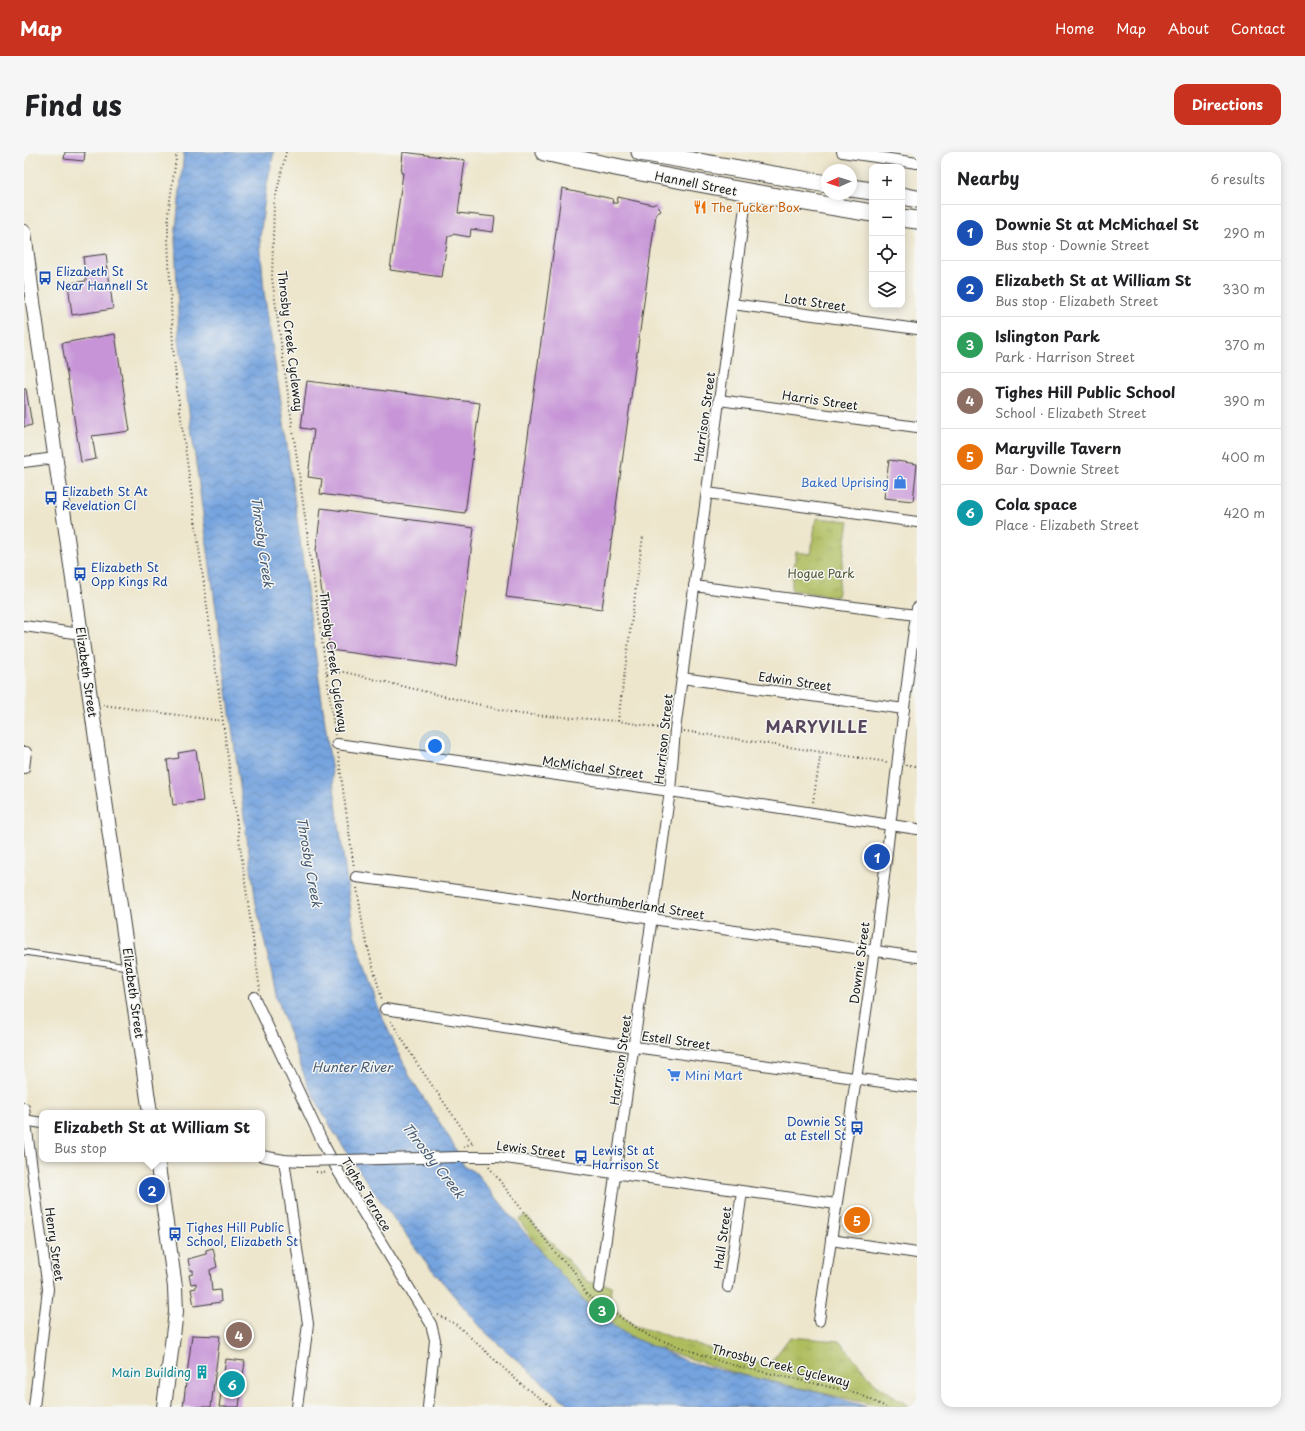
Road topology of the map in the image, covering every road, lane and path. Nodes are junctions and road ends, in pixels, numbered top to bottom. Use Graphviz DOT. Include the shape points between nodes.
graph roads {
  1 [pos="177,152"];
  2 [pos="286,152"];
  3 [pos="544,152"];
  4 [pos="640,152"];
  5 [pos="842,152"];
  6 [pos="917,163"];
  7 [pos="821,183"];
  8 [pos="857,189"];
  9 [pos="869,191"];
  10 [pos="747,192"];
  11 [pos="905,197"];
  12 [pos="917,199"];
  13 [pos="869,212"];
  14 [pos="905,218"];
  15 [pos="917,220"];
  16 [pos="24,232"];
  17 [pos="28,296"];
  18 [pos="732,304"];
  19 [pos="917,329"];
  20 [pos="719,400"];
  21 [pos="917,427"];
  22 [pos="55,458"];
  23 [pos="24,462"];
  24 [pos="707,494"];
  25 [pos="917,522"];
  26 [pos="643,536"];
  27 [pos="694,586"];
  28 [pos="916,612"];
  29 [pos="24,626"];
  30 [pos="81,634"];
  31 [pos="327,674"];
  32 [pos="682,678"];
  33 [pos="100,705"];
  34 [pos="904,709"];
  35 [pos="222,721"];
  36 [pos="618,721"];
  37 [pos="675,730"];
  38 [pos="337,744"];
  39 [pos="25,752"];
  40 [pos="821,752"];
  41 [pos="887,762"];
  42 [pos="903,764"];
  43 [pos="917,766"];
  44 [pos="24,768"];
  45 [pos="670,791"];
  46 [pos="811,813"];
  47 [pos="891,825"];
  48 [pos="917,829"];
  49 [pos="356,877"];
  50 [pos="652,919"];
  51 [pos="874,951"];
  52 [pos="24,952"];
  53 [pos="917,958"];
  54 [pos="130,967"];
  55 [pos="256,1000"];
  56 [pos="385,1009"];
  57 [pos="635,1047"];
  58 [pos="855,1078"];
  59 [pos="917,1088"];
  60 [pos="24,1108"];
  61 [pos="150,1110"];
  62 [pos="25,1120"];
  63 [pos="39,1122"];
  64 [pos="472,1143"];
  65 [pos="475,1147"];
  66 [pos="461,1152"];
  67 [pos="265,1156"];
  68 [pos="293,1161"];
  69 [pos="157,1162"];
  70 [pos="486,1164"];
  71 [pos="616,1174"];
  72 [pos="742,1192"];
  73 [pos="836,1204"];
  74 [pos="831,1240"];
  75 [pos="917,1253"];
  76 [pos="728,1287"];
  77 [pos="599,1288"];
  78 [pos="438,1315"];
  79 [pos="819,1321"];
  80 [pos="34,1407"];
  81 [pos="164,1407"];
  82 [pos="297,1407"];
  83 [pos="428,1407"];
  84 [pos="552,1407"];
  85 [pos="886,1407"];
  1 -- 35 [label="path" via="168,214 173,347"];
  2 -- 31 [label="path, Throsby Creek Cycleway" via="274,204 272,278"];
  3 -- 10 [label="highway, Hannell Street"];
  4 -- 7 [label="highway, Hannell Street"];
  5 -- 6 [label="street"];
  8 -- 9 [label="highway"];
  10 -- 13 [label="highway, Hannell Street"];
  10 -- 18 [label="street, Harrison Street"];
  11 -- 12 [label="highway"];
  14 -- 15 [label="highway"];
  16 -- 17 [label="main road, Elizabeth Street"];
  17 -- 22 [label="main road, Elizabeth Street"];
  18 -- 19 [label="street, Lott Street"];
  18 -- 20 [label="street, Harrison Street"];
  20 -- 21 [label="street, Harris Street"];
  20 -- 24 [label="street, Harrison Street"];
  22 -- 23 [label="street"];
  22 -- 30 [label="main road, Elizabeth Street"];
  24 -- 25 [label="street"];
  24 -- 27 [label="street, Harrison Street"];
  26 -- 36 [label="path"];
  27 -- 28 [label="street"];
  27 -- 32 [label="street, Harrison Street"];
  28 -- 34 [label="street, Downie Street"];
  29 -- 30 [label="street"];
  30 -- 54 [label="main road, Elizabeth Street"];
  31 -- 36 [label="path" via="344,672 518,714"];
  31 -- 38 [label="path, Throsby Creek Cycleway"];
  32 -- 34 [label="street, Edwin Street"];
  32 -- 37 [label="street, Harrison Street"];
  33 -- 35 [label="path"];
  34 -- 47 [label="street, Downie Street"];
  35 -- 55 [label="path" via="260,990"];
  36 -- 37 [label="path"];
  37 -- 40 [label="path"];
  37 -- 45 [label="street, Harrison Street"];
  38 -- 45 [label="street, McMichael Street"];
  38 -- 49 [label="path, Throsby Creek Cycleway"];
  39 -- 44 [label="street"];
  40 -- 41 [label="path"];
  40 -- 46 [label="path"];
  42 -- 43 [label="path"];
  45 -- 46 [label="street, McMichael Street"];
  45 -- 50 [label="street, Harrison Street"];
  46 -- 47 [label="street, McMichael Street"];
  47 -- 48 [label="street, McMichael Street"];
  47 -- 51 [label="street, Downie Street"];
  49 -- 50 [label="street, Northumberland Street"];
  49 -- 56 [label="path, Throsby Creek Cycleway" via="364,932"];
  50 -- 51 [label="street, Northumberland Street"];
  50 -- 57 [label="street, Harrison Street"];
  51 -- 53 [label="street, Northumberland Street"];
  51 -- 58 [label="street, Downie Street"];
  52 -- 54 [label="lane"];
  54 -- 61 [label="main road, Elizabeth Street"];
  55 -- 83 [label="street, Tighes Terrace" via="339,1173 430,1324 434,1340"];
  56 -- 57 [label="street, Estell Street"];
  56 -- 64 [label="path, Throsby Creek Cycleway" via="418,1065"];
  57 -- 58 [label="street, Estell Street"];
  57 -- 71 [label="street, Harrison Street"];
  58 -- 59 [label="street, Estell Street"];
  58 -- 73 [label="street, Downie Street"];
  60 -- 62 [label="street, Henry Street"];
  62 -- 63 [label="street"];
  62 -- 80 [label="street, Henry Street" via="48,1289"];
  64 -- 65 [label="path, Throsby Creek Cycleway"];
  64 -- 66 [label="path"];
  66 -- 68 [label="street, Lewis Street, bridge"];
  66 -- 71 [label="street, Lewis Street"];
  67 -- 68 [label="street, Lewis Street"];
  68 -- 82 [label="street" via="308,1324"];
  69 -- 81 [label="main road" via="176,1300"];
  70 -- 85 [label="path, Throsby Creek Cycleway" via="558,1256 574,1271 587,1294 649,1336 728,1364 857,1393"];
  71 -- 72 [label="street, Lewis Street"];
  71 -- 77 [label="street, Harrison Street"];
  72 -- 73 [label="street, Lewis Street"];
  72 -- 76 [label="street, Hall Street"];
  73 -- 74 [label="street, Downie Street"];
  74 -- 75 [label="street"];
  74 -- 79 [label="street, Downie Street"];
  78 -- 84 [label="path" via="457,1325 522,1385"];
}
